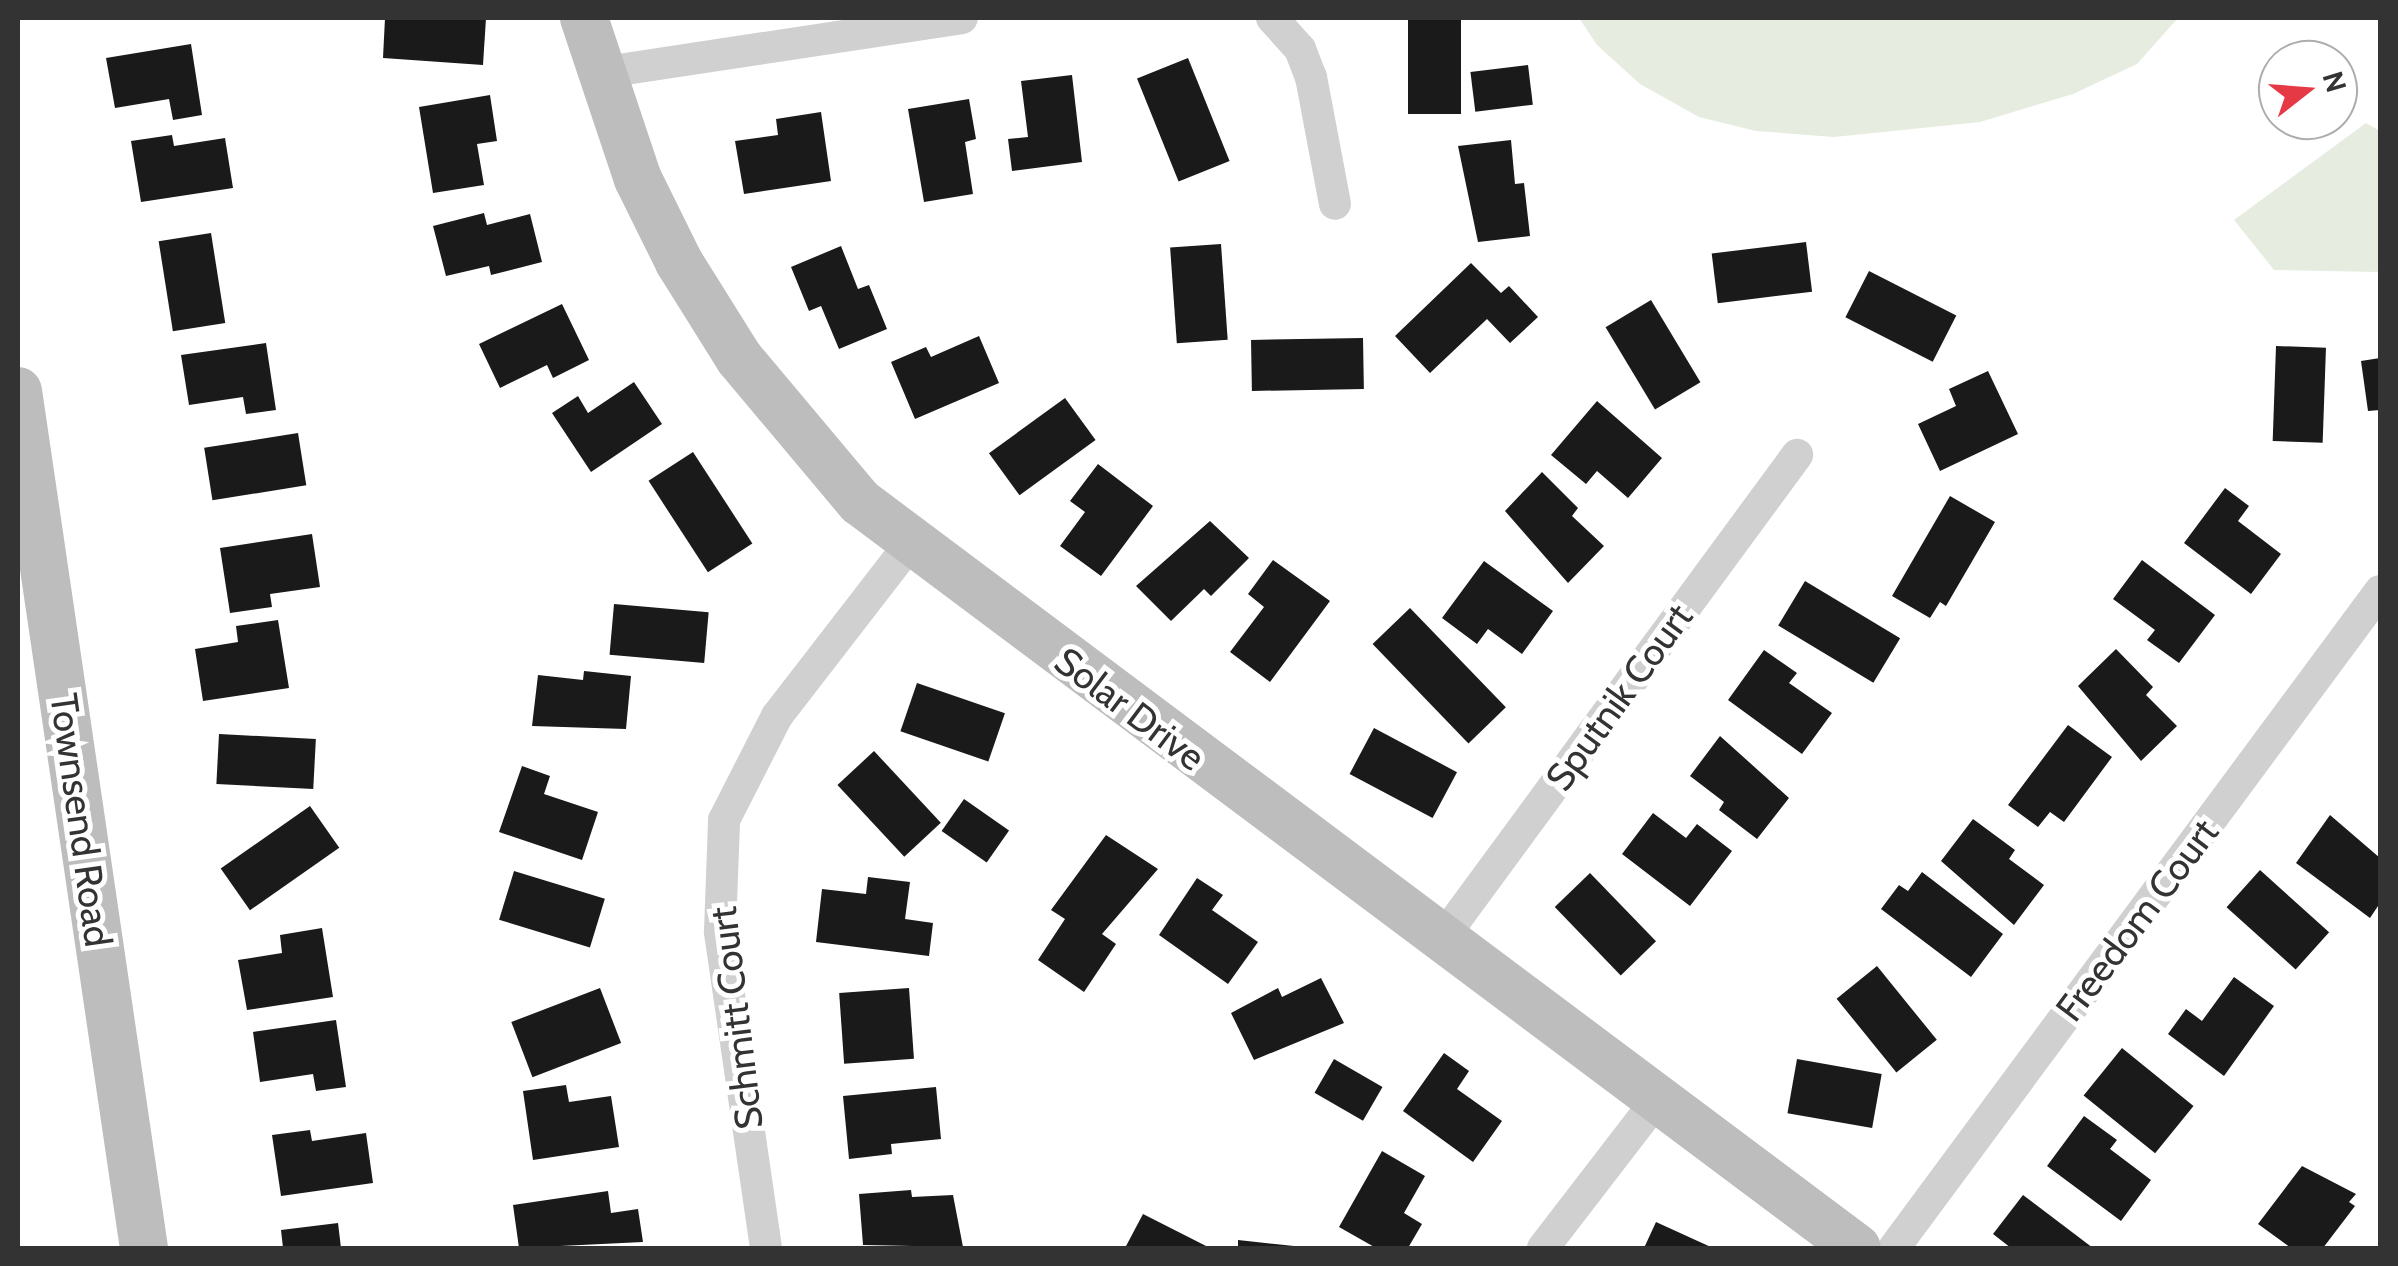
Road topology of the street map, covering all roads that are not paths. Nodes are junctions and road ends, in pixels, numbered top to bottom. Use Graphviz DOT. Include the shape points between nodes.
graph roads {
  1 [pos="584,18"];
  2 [pos="962,18"];
  3 [pos="1272,18"];
  4 [pos="599,73"];
  5 [pos="1335,204"];
  6 [pos="18,391"];
  7 [pos="1796,454"];
  8 [pos="910,544"];
  9 [pos="2380,591"];
  10 [pos="1441,940"];
  11 [pos="1657,1100"];
  12 [pos="144,1248"];
  13 [pos="766,1248"];
  14 [pos="1543,1248"];
  15 [pos="1857,1248"];
  16 [pos="1894,1248"];
  1 -- 4 [label="street, Solar Drive"];
  2 -- 4 [label="street"];
  3 -- 5 [label="street" via="1300,49 1312,77"];
  4 -- 8 [label="street, Solar Drive" via="679,262 739,358 860,502"];
  6 -- 12 [label="street, Townsend Road"];
  7 -- 10 [label="street, Sputnik Court"];
  8 -- 10 [label="street, Solar Drive"];
  8 -- 13 [label="street, Schmitt Court" via="777,716 724,820 720,932"];
  9 -- 16 [label="street, Freedom Court"];
  10 -- 11 [label="street, Solar Drive"];
  11 -- 14 [label="street"];
  11 -- 15 [label="street, Solar Drive"];
}
